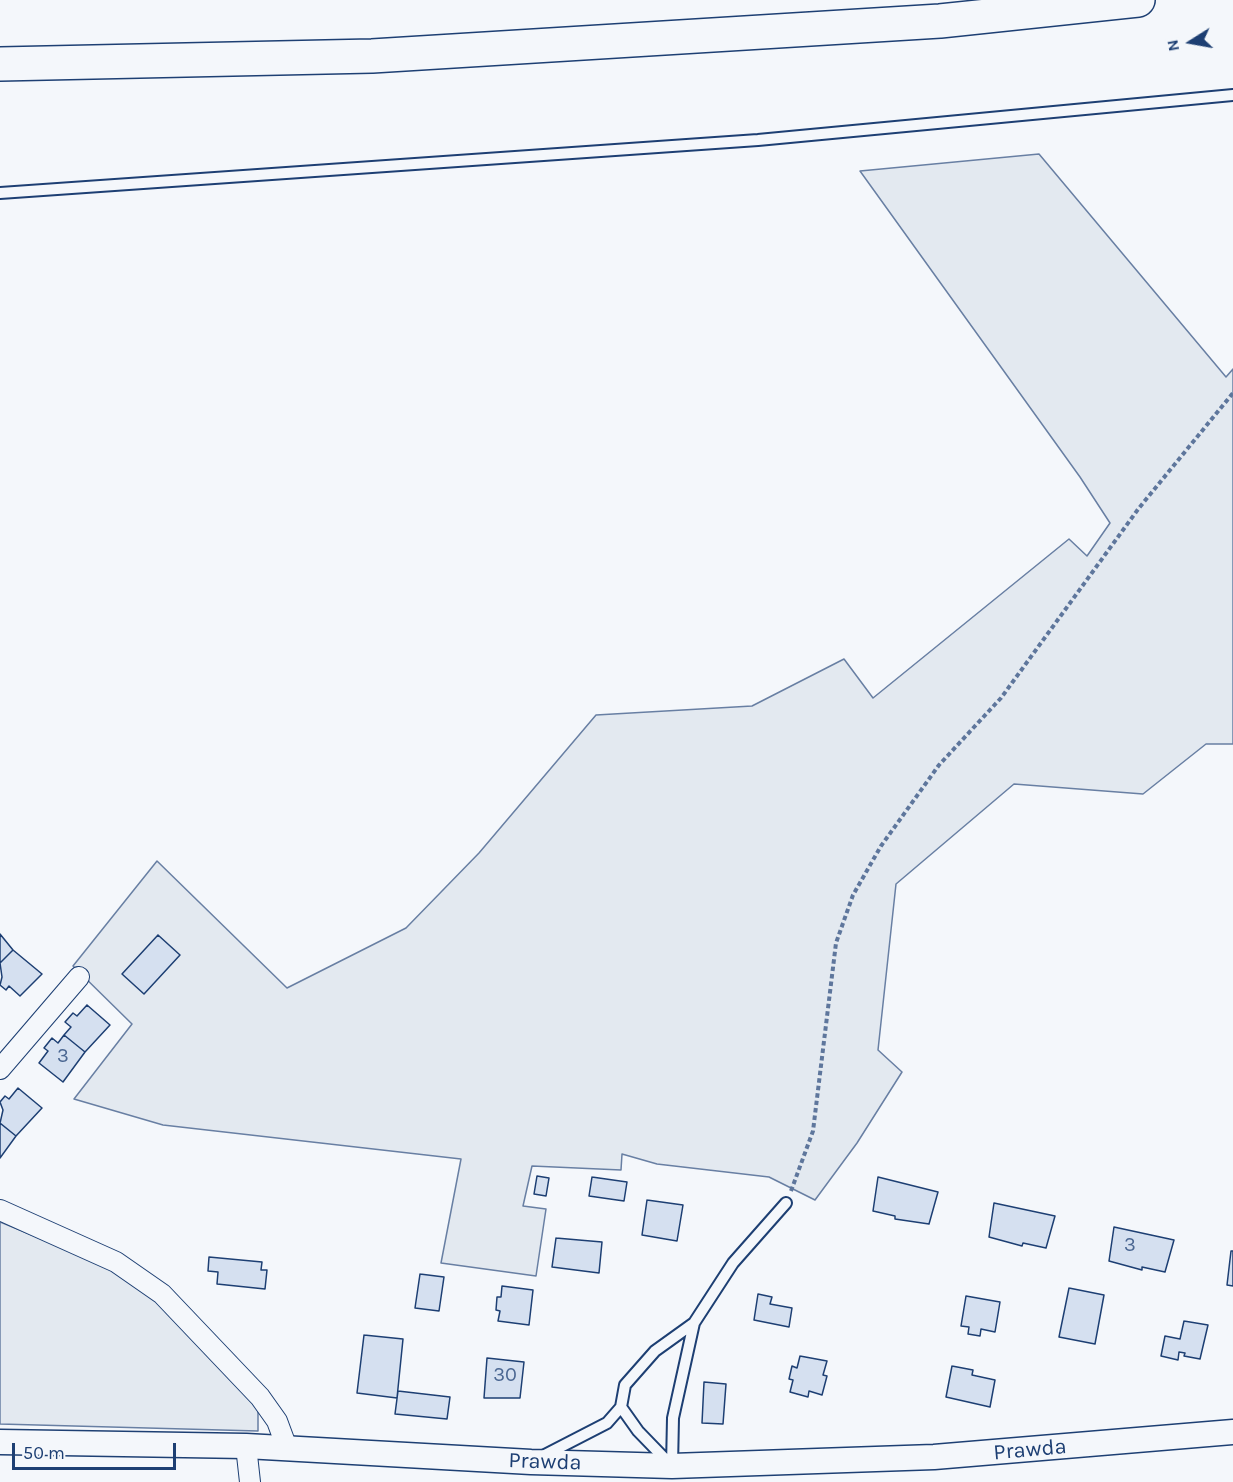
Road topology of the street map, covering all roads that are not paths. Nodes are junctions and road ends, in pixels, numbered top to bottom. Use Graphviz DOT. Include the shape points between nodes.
graph roads {
  1 [pos="1138,0"];
  2 [pos="0,64"];
  3 [pos="1233,95"];
  4 [pos="0,193"];
  5 [pos="79,977"];
  6 [pos="0,1068"];
  7 [pos="786,1203"];
  8 [pos="0,1210"];
  9 [pos="694,1323"];
  10 [pos="621,1407"];
  11 [pos="1233,1432"];
  12 [pos="0,1442"];
  13 [pos="246,1446"];
  14 [pos="287,1448"];
  15 [pos="531,1462"];
  16 [pos="672,1466"];
  17 [pos="250,1482"];
  1 -- 2 [label="highway" via="939,21 372,56"];
  3 -- 4 [label="lane" via="758,140"];
  5 -- 6 [label="street"];
  7 -- 9 [label="lane" via="733,1263"];
  8 -- 14 [label="street" via="116,1262 162,1294 260,1397 277,1421"];
  9 -- 10 [label="lane" via="655,1351 624,1386"];
  9 -- 16 [label="lane" via="672,1418"];
  10 -- 15 [label="lane" via="607,1423"];
  10 -- 16 [label="lane"];
  11 -- 16 [label="street, Prawda" via="934,1457"];
  12 -- 13 [label="street, Prawda"];
  13 -- 14 [label="street, Prawda"];
  13 -- 17 [label="street"];
  14 -- 15 [label="street, Prawda"];
  15 -- 16 [label="street, Prawda"];
}
